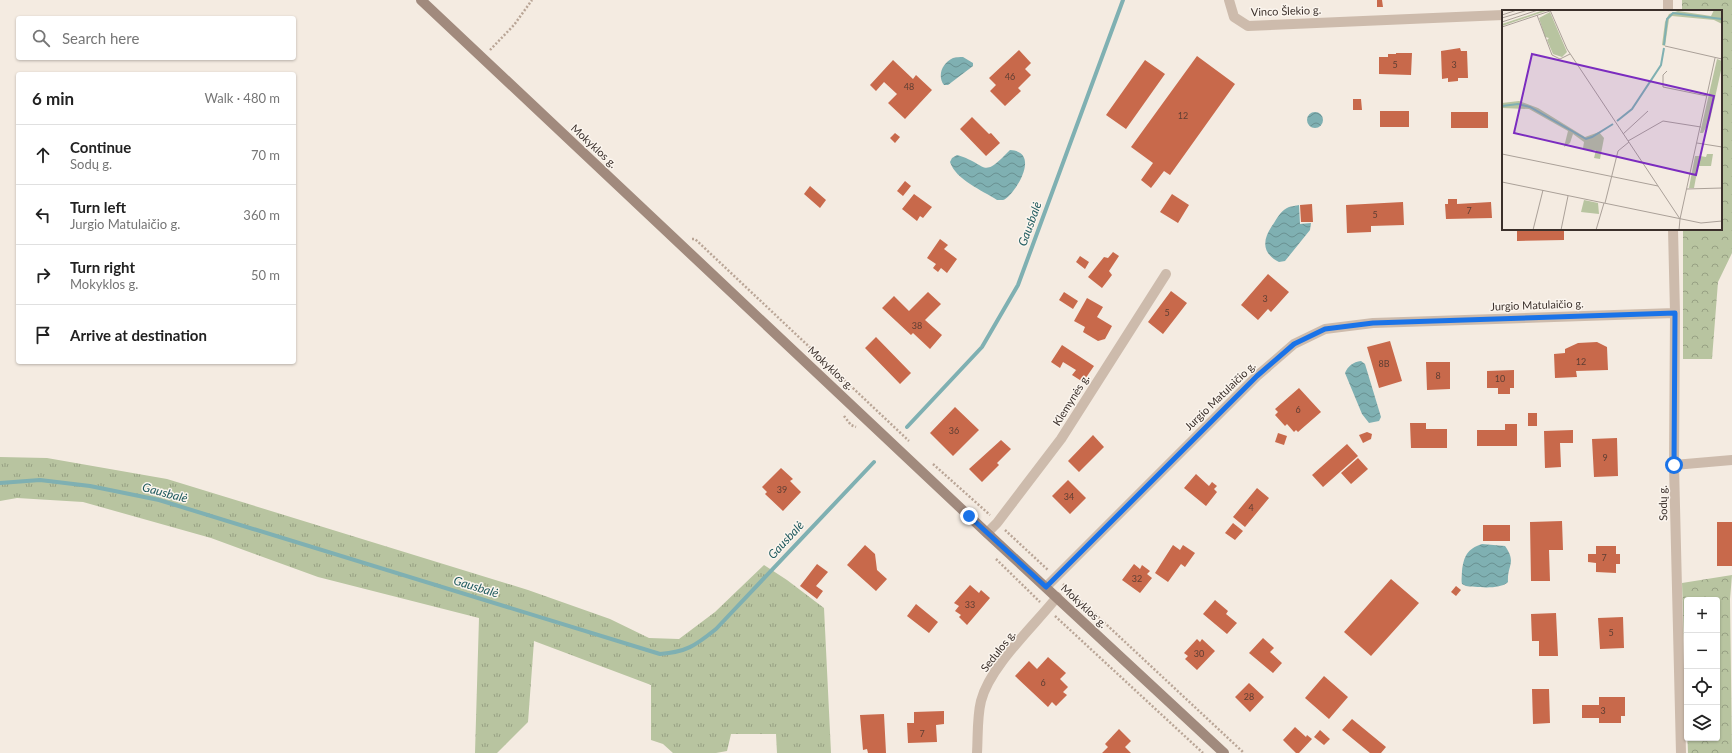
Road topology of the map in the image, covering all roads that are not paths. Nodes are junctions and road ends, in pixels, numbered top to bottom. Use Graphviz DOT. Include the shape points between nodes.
graph roads {
  1 [pos="421,0"];
  2 [pos="1229,0"];
  3 [pos="1502,15"];
  4 [pos="1673,230"];
  5 [pos="1166,274"];
  6 [pos="1675,313"];
  7 [pos="1732,460"];
  8 [pos="1674,465"];
  9 [pos="987,533"];
  10 [pos="1046,587"];
  11 [pos="1056,597"];
  12 [pos="977,753"];
  13 [pos="1224,753"];
  14 [pos="1681,753"];
  1 -- 9 [label="main road, Mokyklos g."];
  2 -- 3 [label="street, Vinco Šlekio g." via="1234,17 1248,26"];
  4 -- 6 [label="street, Sodų g."];
  5 -- 9 [label="street, Klemynės g." via="1061,439"];
  6 -- 8 [label="street, Sodų g."];
  6 -- 10 [label="street, Jurgio Matulaičio g." via="1373,323 1325,329 1294,344 1257,376"];
  7 -- 8 [label="street"];
  8 -- 14 [label="street, Sodų g."];
  9 -- 10 [label="main road, Mokyklos g."];
  10 -- 11 [label="main road, Mokyklos g."];
  11 -- 12 [label="street, Sedulos g." via="997,668 986,687 981,702"];
  11 -- 13 [label="main road, Mokyklos g."];
}
